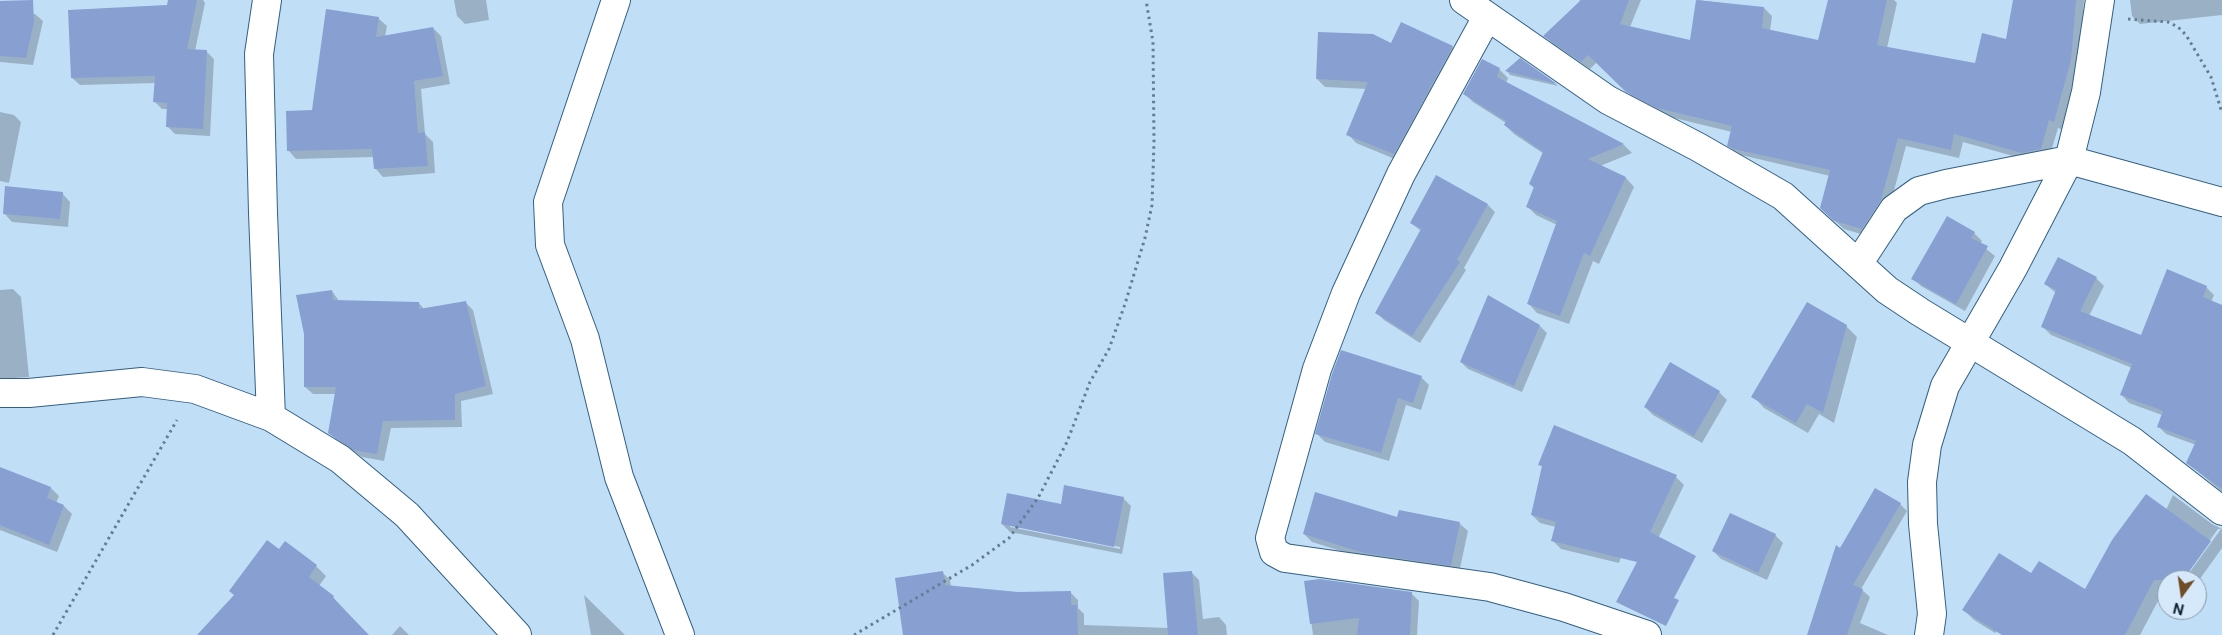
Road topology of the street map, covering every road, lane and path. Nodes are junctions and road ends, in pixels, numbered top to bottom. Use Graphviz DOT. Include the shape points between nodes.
graph roads {
  1 [pos="267,0"];
  2 [pos="616,0"];
  3 [pos="1146,0"];
  4 [pos="1464,0"];
  5 [pos="2098,8"];
  6 [pos="1486,17"];
  7 [pos="2222,114"];
  8 [pos="2069,160"];
  9 [pos="2222,202"];
  10 [pos="1858,264"];
  11 [pos="1970,341"];
  12 [pos="195,389"];
  13 [pos="0,393"];
  14 [pos="271,417"];
  15 [pos="2222,511"];
  16 [pos="53,635"];
  17 [pos="517,635"];
  18 [pos="680,635"];
  19 [pos="854,635"];
  20 [pos="1647,635"];
  21 [pos="1929,635"];
  1 -- 14 [label="street" via="259,54"];
  2 -- 18 [label="street" via="548,202 550,245 585,339 619,477"];
  3 -- 19 [label="path" via="1152,42 1152,205 1145,238 1112,340 1090,382 1066,442 1038,498 1009,538 972,565"];
  4 -- 6 [label="street"];
  5 -- 7 [label="path" via="2168,22 2178,27 2211,77"];
  5 -- 8 [label="street" via="2086,92"];
  6 -- 10 [label="street" via="1608,100 1698,146 1783,196"];
  6 -- 20 [label="street" via="1402,174 1346,293 1318,369 1270,538 1274,552 1285,558 1490,587 1564,607"];
  8 -- 9 [label="street"];
  8 -- 10 [label="street" via="1919,191 1894,209"];
  8 -- 11 [label="street" via="2013,268"];
  10 -- 11 [label="street" via="1887,290"];
  11 -- 15 [label="street" via="2132,441"];
  11 -- 21 [label="street" via="1945,386 1928,446 1922,482 1932,614"];
  12 -- 13 [label="street" via="142,382"];
  12 -- 14 [label="street"];
  12 -- 16 [label="path"];
  14 -- 17 [label="street" via="340,459 407,515"];
}
